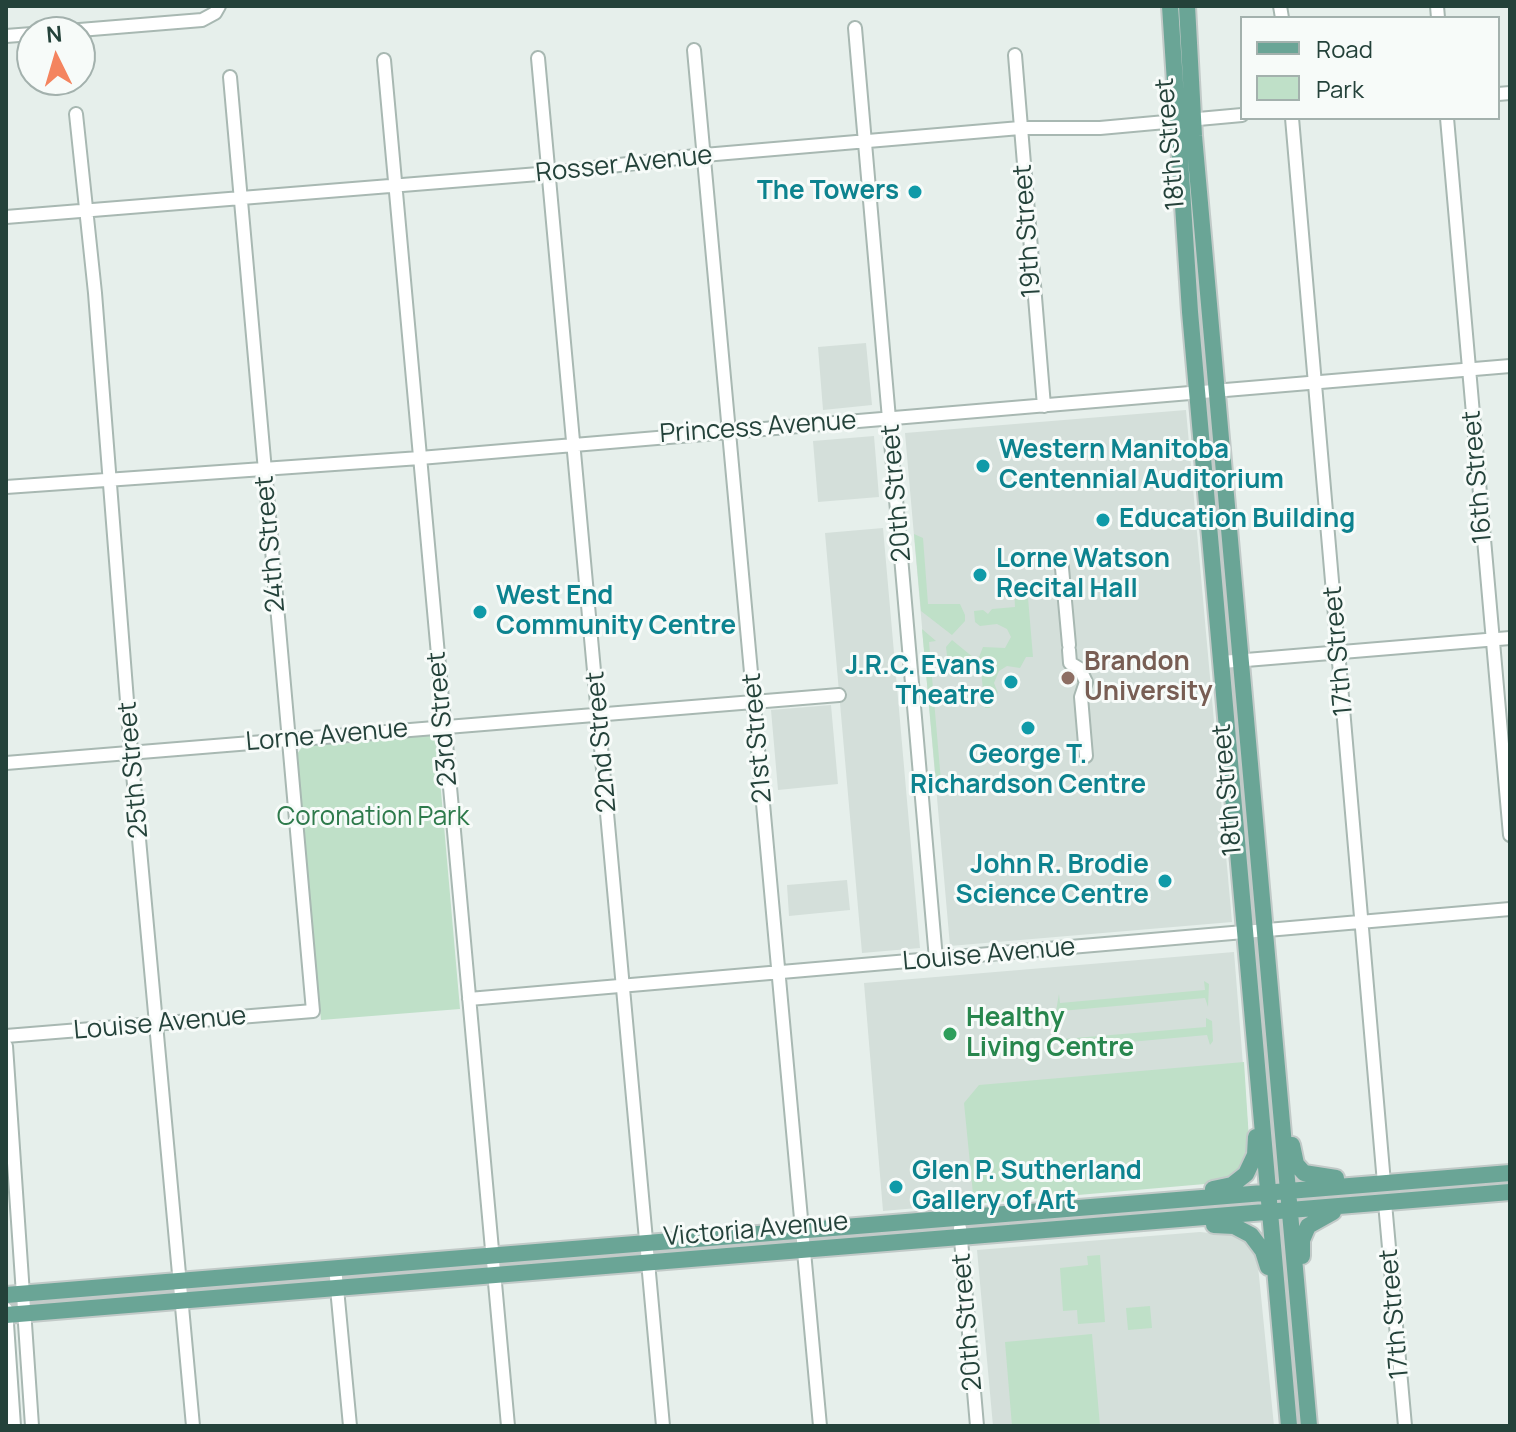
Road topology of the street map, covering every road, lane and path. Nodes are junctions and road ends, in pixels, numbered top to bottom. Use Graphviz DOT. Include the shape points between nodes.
graph roads {
  1 [pos="219,6"];
  2 [pos="1170,6"];
  3 [pos="1187,6"];
  4 [pos="855,28"];
  5 [pos="96,29"];
  6 [pos="694,50"];
  7 [pos="1015,55"];
  8 [pos="538,58"];
  9 [pos="384,60"];
  10 [pos="230,77"];
  11 [pos="76,114"];
  12 [pos="1240,115"];
  13 [pos="1193,120"];
  14 [pos="1292,120"];
  15 [pos="1447,120"];
  16 [pos="1176,122"];
  17 [pos="1020,128"];
  18 [pos="865,142"];
  19 [pos="704,155"];
  20 [pos="551,173"];
  21 [pos="395,186"];
  22 [pos="241,198"];
  23 [pos="84,211"];
  24 [pos="6,217"];
  25 [pos="1510,366"];
  26 [pos="1469,369"];
  27 [pos="1315,383"];
  28 [pos="1218,392"];
  29 [pos="1198,394"];
  30 [pos="1044,406"];
  31 [pos="890,418"];
  32 [pos="730,431"];
  33 [pos="575,444"];
  34 [pos="420,458"];
  35 [pos="265,469"];
  36 [pos="111,479"];
  37 [pos="6,487"];
  38 [pos="1061,557"];
  39 [pos="1510,638"];
  40 [pos="1493,640"];
  41 [pos="1339,653"];
  42 [pos="1241,661"];
  43 [pos="1222,662"];
  44 [pos="839,695"];
  45 [pos="755,703"];
  46 [pos="600,716"];
  47 [pos="443,727"];
  48 [pos="289,740"];
  49 [pos="131,752"];
  50 [pos="1086,756"];
  51 [pos="6,763"];
  52 [pos="1510,835"];
  53 [pos="1510,909"];
  54 [pos="1362,922"];
  55 [pos="1265,931"];
  56 [pos="1246,933"];
  57 [pos="936,959"];
  58 [pos="778,973"];
  59 [pos="622,986"];
  60 [pos="469,999"];
  61 [pos="313,1011"];
  62 [pos="1253,1015"];
  63 [pos="157,1024"];
  64 [pos="6,1036"];
  65 [pos="6,1046"];
  66 [pos="1276,1061"];
  67 [pos="1510,1173"];
  68 [pos="1384,1180"];
  69 [pos="1288,1191"];
  70 [pos="1269,1192"];
  71 [pos="1510,1192"];
  72 [pos="1385,1203"];
  73 [pos="1362,1205"];
  74 [pos="1104,1206"];
  75 [pos="1290,1210"];
  76 [pos="1270,1212"];
  77 [pos="959,1217"];
  78 [pos="1104,1226"];
  79 [pos="803,1230"];
  80 [pos="960,1237"];
  81 [pos="646,1243"];
  82 [pos="804,1250"];
  83 [pos="492,1255"];
  84 [pos="648,1262"];
  85 [pos="335,1267"];
  86 [pos="494,1275"];
  87 [pos="179,1280"];
  88 [pos="337,1287"];
  89 [pos="14,1294"];
  90 [pos="182,1300"];
  91 [pos="10,1313"];
  92 [pos="1301,1334"];
  93 [pos="1281,1335"];
  94 [pos="29,1388"];
  95 [pos="11,1390"];
  96 [pos="14,1426"];
  97 [pos="32,1426"];
  98 [pos="193,1426"];
  99 [pos="350,1426"];
  100 [pos="508,1426"];
  101 [pos="663,1426"];
  102 [pos="820,1426"];
  103 [pos="977,1426"];
  104 [pos="1289,1426"];
  105 [pos="1309,1426"];
  106 [pos="1405,1426"];
  1 -- 5 [label="street" via="202,20"];
  2 -- 16 [label="main road, 18th Street"];
  3 -- 13 [label="main road, 18th Street"];
  4 -- 18 [label="street, 20th Street"];
  6 -- 19 [label="street, 21st Street"];
  7 -- 17 [label="street, 19th Street"];
  8 -- 20 [label="street, 22nd Street"];
  9 -- 21 [label="street, 23rd Street"];
  10 -- 22 [label="street, 24th Street"];
  11 -- 23 [label="street, 25th Street"];
  12 -- 13 [label="street, Rosser Avenue"];
  13 -- 16 [label="street, Rosser Avenue"];
  13 -- 28 [label="main road, 18th Street"];
  14 -- 27 [label="street, 17th Street"];
  15 -- 26 [label="street, 16th Street"];
  16 -- 17 [label="street, Rosser Avenue"];
  16 -- 29 [label="main road, 18th Street"];
  17 -- 18 [label="street, Rosser Avenue"];
  17 -- 30 [label="street, 19th Street"];
  18 -- 19 [label="street, Rosser Avenue"];
  18 -- 31 [label="street, 20th Street"];
  19 -- 20 [label="street, Rosser Avenue"];
  19 -- 32 [label="street, 21st Street"];
  20 -- 21 [label="street, Rosser Avenue"];
  20 -- 33 [label="street, 22nd Street"];
  21 -- 22 [label="street, Rosser Avenue"];
  21 -- 34 [label="street, 23rd Street"];
  22 -- 23 [label="street, Rosser Avenue"];
  22 -- 35 [label="street, 24th Street"];
  23 -- 24 [label="street, Rosser Avenue"];
  23 -- 36 [label="street, 25th Street"];
  25 -- 26 [label="street, Princess Avenue"];
  26 -- 27 [label="street, Princess Avenue"];
  26 -- 40 [label="street, 16th Street"];
  27 -- 28 [label="street, Princess Avenue"];
  27 -- 41 [label="street, 17th Street"];
  28 -- 29 [label="street, Princess Avenue"];
  28 -- 42 [label="main road, 18th Street"];
  29 -- 30 [label="street, Princess Avenue"];
  29 -- 43 [label="main road, 18th Street"];
  30 -- 31 [label="street, Princess Avenue"];
  31 -- 32 [label="street, Princess Avenue"];
  31 -- 57 [label="street, 20th Street"];
  32 -- 33 [label="street, Princess Avenue"];
  32 -- 45 [label="street, 21st Street"];
  33 -- 34 [label="street, Princess Avenue"];
  33 -- 46 [label="street, 22nd Street"];
  34 -- 35 [label="street, Princess Avenue"];
  34 -- 47 [label="street, 23rd Street"];
  35 -- 36 [label="street, Princess Avenue"];
  35 -- 48 [label="street, 24th Street"];
  36 -- 37 [label="street, Princess Avenue"];
  36 -- 49 [label="street, 25th Street"];
  38 -- 50 [label="street" via="1070,663 1086,682 1081,697"];
  39 -- 40 [label="street"];
  40 -- 41 [label="street"];
  40 -- 52 [label="street, 16th Street"];
  41 -- 42 [label="street"];
  41 -- 54 [label="street, 17th Street"];
  42 -- 43 [label="street"];
  42 -- 55 [label="main road, 18th Street"];
  43 -- 56 [label="main road, 18th Street"];
  44 -- 45 [label="street, Lorne Avenue"];
  45 -- 46 [label="street, Lorne Avenue"];
  45 -- 58 [label="street, 21st Street"];
  46 -- 47 [label="street, Lorne Avenue"];
  46 -- 59 [label="street, 22nd Street"];
  47 -- 48 [label="street, Lorne Avenue"];
  47 -- 60 [label="street, 23rd Street"];
  48 -- 49 [label="street, Lorne Avenue"];
  48 -- 61 [label="street, 24th Street"];
  49 -- 51 [label="street, Lorne Avenue"];
  49 -- 63 [label="street, 25th Street"];
  53 -- 54 [label="street, Louise Avenue"];
  54 -- 55 [label="street, Louise Avenue"];
  54 -- 68 [label="street, 17th Street"];
  55 -- 56 [label="street, Louise Avenue"];
  55 -- 66 [label="main road, 18th Street"];
  56 -- 57 [label="street, Louise Avenue"];
  56 -- 62 [label="main road, 18th Street"];
  57 -- 58 [label="street, Louise Avenue"];
  58 -- 59 [label="street, Louise Avenue"];
  58 -- 79 [label="street, 21st Street"];
  59 -- 60 [label="street, Louise Avenue"];
  59 -- 81 [label="street, 22nd Street"];
  60 -- 83 [label="street, 23rd Street"];
  61 -- 63 [label="street, Louise Avenue"];
  62 -- 70 [label="main road, 18th Street"];
  62 -- 74 [label="main road" via="1255,1146 1246,1174 1223,1188"];
  63 -- 64 [label="street, Louise Avenue"];
  63 -- 87 [label="street, 25th Street"];
  65 -- 89 [label="street"];
  66 -- 68 [label="main road" via="1300,1169 1323,1178"];
  66 -- 69 [label="main road, 18th Street"];
  67 -- 68 [label="main road"];
  68 -- 69 [label="main road, Victoria Avenue"];
  69 -- 70 [label="main road, Victoria Avenue"];
  69 -- 75 [label="main road, 18th Street"];
  70 -- 74 [label="main road, Victoria Avenue"];
  70 -- 76 [label="main road, 18th Street"];
  71 -- 72 [label="main road, Victoria Avenue"];
  72 -- 73 [label="main road, Victoria Avenue"];
  72 -- 106 [label="street, 17th Street"];
  73 -- 75 [label="main road, Victoria Avenue"];
  73 -- 92 [label="main road" via="1322,1216 1305,1230"];
  74 -- 77 [label="main road, Victoria Avenue"];
  75 -- 76 [label="main road, Victoria Avenue"];
  75 -- 92 [label="main road, 18th Street"];
  76 -- 78 [label="main road, Victoria Avenue"];
  76 -- 93 [label="main road, 18th Street"];
  77 -- 79 [label="main road, Victoria Avenue"];
  77 -- 80 [label="street, 20th Street"];
  78 -- 80 [label="main road, Victoria Avenue"];
  78 -- 93 [label="main road" via="1224,1225 1243,1230 1263,1251"];
  79 -- 81 [label="main road, Victoria Avenue"];
  79 -- 82 [label="street, 21st Street"];
  80 -- 82 [label="main road, Victoria Avenue"];
  80 -- 103 [label="street, 20th Street"];
  81 -- 83 [label="main road, Victoria Avenue"];
  81 -- 84 [label="street, 22nd Street"];
  82 -- 84 [label="main road, Victoria Avenue"];
  82 -- 102 [label="street, 21st Street"];
  83 -- 85 [label="main road, Victoria Avenue"];
  83 -- 86 [label="street, 23rd Street"];
  84 -- 86 [label="main road, Victoria Avenue"];
  84 -- 101 [label="street, 22nd Street"];
  85 -- 87 [label="main road, Victoria Avenue"];
  85 -- 88 [label="street"];
  86 -- 88 [label="main road, Victoria Avenue"];
  86 -- 100 [label="street, 23rd Street"];
  87 -- 89 [label="main road, Victoria Avenue"];
  87 -- 90 [label="street, 25th Street"];
  88 -- 90 [label="main road, Victoria Avenue"];
  88 -- 99 [label="street"];
  89 -- 91 [label="street"];
  90 -- 91 [label="main road, Victoria Avenue"];
  90 -- 98 [label="street, 25th Street"];
  91 -- 94 [label="street"];
  91 -- 95 [label="street"];
  92 -- 105 [label="main road, 18th Street"];
  93 -- 104 [label="main road, 18th Street"];
  94 -- 95 [label="street"];
  94 -- 97 [label="street"];
  95 -- 96 [label="street"];
}
